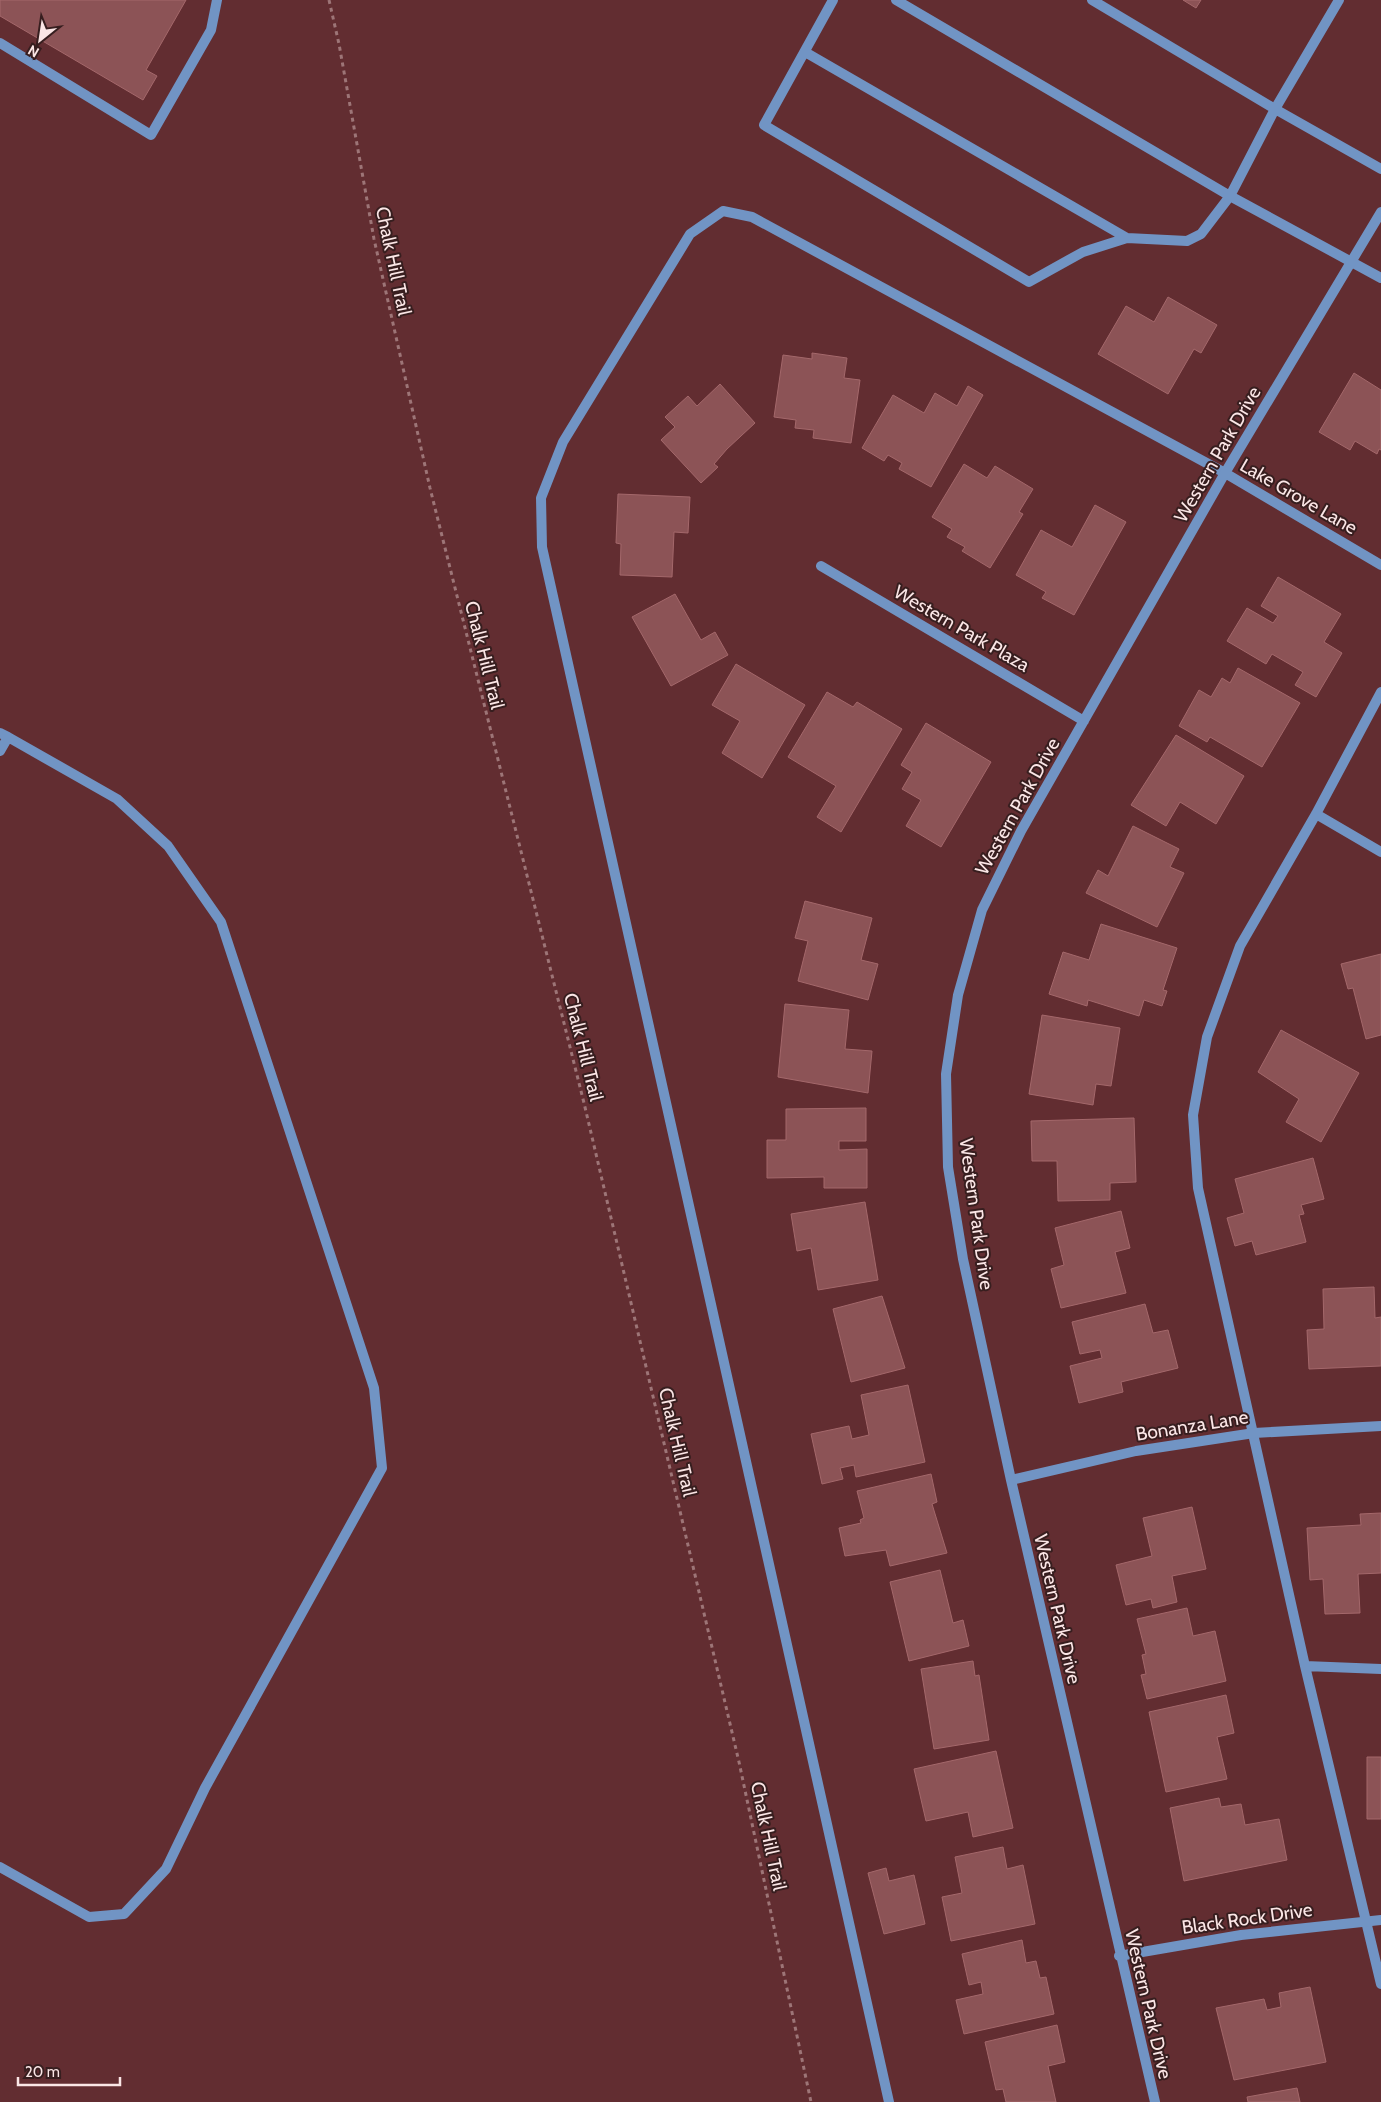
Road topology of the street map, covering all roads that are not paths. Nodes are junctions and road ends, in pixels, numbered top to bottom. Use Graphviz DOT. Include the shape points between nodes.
graph roads {
  1 [pos="217,0"];
  2 [pos="833,0"];
  3 [pos="896,0"];
  4 [pos="1092,0"];
  5 [pos="1339,0"];
  6 [pos="0,44"];
  7 [pos="805,52"];
  8 [pos="1275,109"];
  9 [pos="1381,169"];
  10 [pos="1230,196"];
  11 [pos="1381,212"];
  12 [pos="1127,238"];
  13 [pos="1353,261"];
  14 [pos="1381,278"];
  15 [pos="1225,473"];
  16 [pos="1381,565"];
  17 [pos="821,566"];
  18 [pos="1381,692"];
  19 [pos="1084,720"];
  20 [pos="4,735"];
  21 [pos="0,751"];
  22 [pos="1316,814"];
  23 [pos="1381,852"];
  24 [pos="1381,1426"];
  25 [pos="1254,1433"];
  26 [pos="1011,1480"];
  27 [pos="1305,1666"];
  28 [pos="1381,1669"];
  29 [pos="0,1867"];
  30 [pos="1365,1920"];
  31 [pos="1381,1920"];
  32 [pos="1119,1956"];
  33 [pos="1381,1984"];
  34 [pos="889,2102"];
  35 [pos="1154,2102"];
  1 -- 6 [label="street" via="211,30 151,135"];
  2 -- 7 [label="street"];
  3 -- 10 [label="street"];
  4 -- 8 [label="street"];
  5 -- 8 [label="street"];
  7 -- 12 [label="street"];
  7 -- 12 [label="street" via="764,124 1029,282 1083,252"];
  8 -- 9 [label="street"];
  8 -- 10 [label="street"];
  10 -- 12 [label="street" via="1201,234 1187,241"];
  10 -- 13 [label="street"];
  11 -- 13 [label="street, Western Park Drive"];
  13 -- 14 [label="street"];
  13 -- 15 [label="street, Western Park Drive"];
  15 -- 16 [label="street, Lake Grove Lane"];
  15 -- 19 [label="street, Western Park Drive"];
  15 -- 34 [label="street, Lake Grove Lane" via="752,217 723,211 690,234 563,442 541,498 542,547"];
  17 -- 19 [label="street, Western Park Plaza"];
  18 -- 22 [label="street"];
  19 -- 26 [label="street, Western Park Drive" via="1021,831 982,910 958,995 946,1074 948,1167 962,1259"];
  20 -- 21 [label="street"];
  20 -- 29 [label="street" via="116,798 168,846 221,922 374,1388 382,1468 205,1788 166,1868 124,1914 89,1917"];
  22 -- 23 [label="street"];
  22 -- 25 [label="street" via="1240,946 1207,1037 1193,1115 1198,1188"];
  24 -- 25 [label="street, Bonanza Lane"];
  25 -- 26 [label="street, Bonanza Lane" via="1136,1451"];
  25 -- 27 [label="street"];
  26 -- 32 [label="street, Western Park Drive"];
  27 -- 28 [label="street"];
  27 -- 30 [label="street"];
  30 -- 31 [label="street, Black Rock Drive"];
  30 -- 32 [label="street, Black Rock Drive" via="1241,1935"];
  30 -- 33 [label="street"];
  32 -- 35 [label="street, Western Park Drive"];
}
